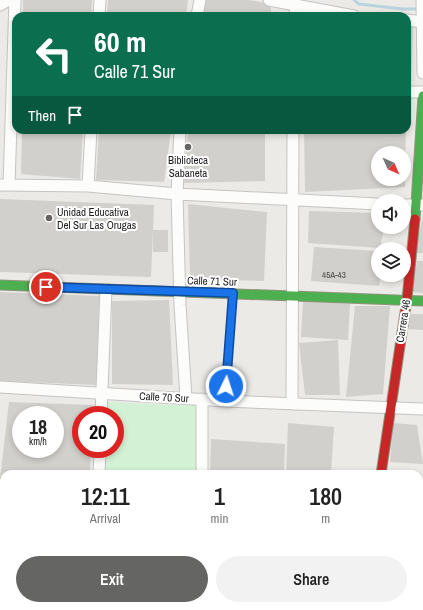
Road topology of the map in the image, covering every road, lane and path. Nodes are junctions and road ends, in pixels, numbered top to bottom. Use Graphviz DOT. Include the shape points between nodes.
graph roads {
  1 [pos="9,0"];
  2 [pos="15,0"];
  3 [pos="100,0"];
  4 [pos="200,0"];
  5 [pos="269,0"];
  6 [pos="0,5"];
  7 [pos="421,8"];
  8 [pos="295,11"];
  9 [pos="14,12"];
  10 [pos="99,12"];
  11 [pos="198,12"];
  12 [pos="307,12"];
  13 [pos="411,17"];
  14 [pos="12,50"];
  15 [pos="423,73"];
  16 [pos="411,92"];
  17 [pos="423,92"];
  18 [pos="423,96"];
  19 [pos="92,134"];
  20 [pos="180,134"];
  21 [pos="293,134"];
  22 [pos="4,185"];
  23 [pos="88,186"];
  24 [pos="176,194"];
  25 [pos="293,200"];
  26 [pos="371,204"];
  27 [pos="420,205"];
  28 [pos="0,285"];
  29 [pos="106,289"];
  30 [pos="180,292"];
  31 [pos="233,293"];
  32 [pos="292,296"];
  33 [pos="407,300"];
  34 [pos="423,301"];
  35 [pos="0,387"];
  36 [pos="102,393"];
  37 [pos="186,398"];
  38 [pos="202,399"];
  39 [pos="225,401"];
  40 [pos="292,404"];
  41 [pos="101,406"];
  42 [pos="390,407"];
  43 [pos="423,409"];
  44 [pos="100,458"];
  45 [pos="99,470"];
  46 [pos="202,470"];
  47 [pos="382,470"];
  1 -- 6 [label="street"];
  2 -- 9 [label="street"];
  3 -- 10 [label="street"];
  4 -- 11 [label="street"];
  5 -- 8 [label="street"];
  7 -- 13 [label="street"];
  7 -- 15 [label="street"];
  8 -- 12 [label="street"];
  14 -- 22 [label="street"];
  16 -- 17 [label="street"];
  18 -- 27 [label="street, Carrera 46"];
  19 -- 23 [label="street"];
  20 -- 24 [label="street"];
  21 -- 25 [label="street"];
  22 -- 23 [label="street"];
  23 -- 24 [label="street"];
  24 -- 25 [label="street"];
  24 -- 30 [label="street"];
  25 -- 26 [label="street"];
  25 -- 32 [label="street"];
  27 -- 33 [label="street, Carrera 46"];
  28 -- 29 [label="street, Calle 71 Sur"];
  29 -- 30 [label="street, Calle 71 Sur"];
  29 -- 36 [label="street"];
  30 -- 31 [label="street, Calle 71 Sur"];
  30 -- 37 [label="street"];
  31 -- 32 [label="street, Calle 71 Sur"];
  31 -- 39 [label="lane"];
  32 -- 33 [label="street, Calle 71 Sur"];
  32 -- 40 [label="street"];
  33 -- 34 [label="street, Calle 71 Sur"];
  33 -- 42 [label="street, Carrera 46"];
  35 -- 36 [label="street, Calle 70 Sur"];
  36 -- 37 [label="street, Calle 70 Sur"];
  36 -- 41 [label="street"];
  37 -- 38 [label="street, Calle 70 Sur"];
  38 -- 39 [label="street, Calle 70 Sur"];
  38 -- 46 [label="street"];
  39 -- 40 [label="street, Calle 70 Sur"];
  40 -- 42 [label="street, Calle 70 Sur"];
  42 -- 43 [label="street, Calle 70 Sur"];
  42 -- 47 [label="street, Carrera 46"];
  44 -- 45 [label="street"];
}
